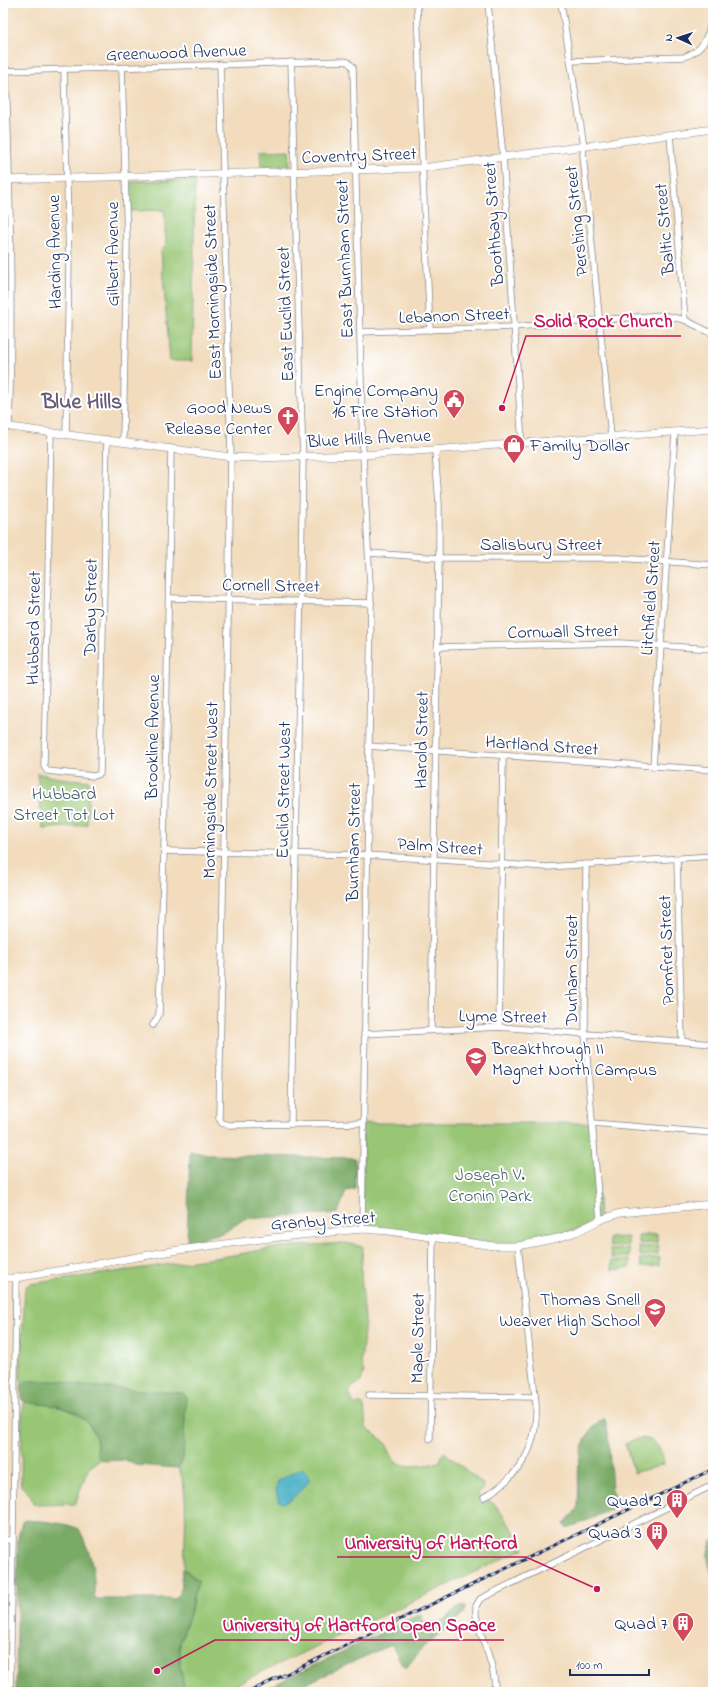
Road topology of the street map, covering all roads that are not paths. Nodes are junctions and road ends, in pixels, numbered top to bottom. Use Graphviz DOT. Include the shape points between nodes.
graph roads {
  1 [pos="417,3"];
  2 [pos="488,3"];
  3 [pos="561,3"];
  4 [pos="713,16"];
  5 [pos="571,61"];
  6 [pos="291,62"];
  7 [pos="350,62"];
  8 [pos="220,64"];
  9 [pos="122,68"];
  10 [pos="64,70"];
  11 [pos="4,71"];
  12 [pos="713,129"];
  13 [pos="670,135"];
  14 [pos="584,146"];
  15 [pos="503,157"];
  16 [pos="422,168"];
  17 [pos="355,170"];
  18 [pos="295,172"];
  19 [pos="223,174"];
  20 [pos="125,177"];
  21 [pos="67,178"];
  22 [pos="7,180"];
  23 [pos="600,319"];
  24 [pos="685,320"];
  25 [pos="513,327"];
  26 [pos="430,330"];
  27 [pos="360,332"];
  28 [pos="713,334"];
  29 [pos="6,426"];
  30 [pos="713,429"];
  31 [pos="51,432"];
  32 [pos="675,432"];
  33 [pos="66,434"];
  34 [pos="611,436"];
  35 [pos="107,439"];
  36 [pos="123,441"];
  37 [pos="522,443"];
  38 [pos="171,448"];
  39 [pos="435,450"];
  40 [pos="363,455"];
  41 [pos="231,457"];
  42 [pos="303,457"];
  43 [pos="369,553"];
  44 [pos="439,558"];
  45 [pos="667,561"];
  46 [pos="713,565"];
  47 [pos="170,598"];
  48 [pos="228,598"];
  49 [pos="300,600"];
  50 [pos="371,602"];
  51 [pos="661,645"];
  52 [pos="437,648"];
  53 [pos="713,649"];
  54 [pos="368,746"];
  55 [pos="435,751"];
  56 [pos="503,756"];
  57 [pos="653,766"];
  58 [pos="713,770"];
  59 [pos="100,774"];
  60 [pos="164,851"];
  61 [pos="223,852"];
  62 [pos="296,853"];
  63 [pos="366,855"];
  64 [pos="713,856"];
  65 [pos="677,859"];
  66 [pos="434,860"];
  67 [pos="501,864"];
  68 [pos="586,864"];
  69 [pos="3,960"];
  70 [pos="4,969"];
  71 [pos="153,1025"];
  72 [pos="499,1027"];
  73 [pos="431,1030"];
  74 [pos="585,1033"];
  75 [pos="364,1034"];
  76 [pos="682,1041"];
  77 [pos="713,1044"];
  78 [pos="291,1123"];
  79 [pos="363,1123"];
  80 [pos="592,1123"];
  81 [pos="713,1133"];
  82 [pos="713,1204"];
  83 [pos="600,1220"];
  84 [pos="362,1229"];
  85 [pos="433,1237"];
  86 [pos="518,1246"];
  87 [pos="3,1278"];
  88 [pos="16,1278"];
  89 [pos="369,1394"];
  90 [pos="430,1396"];
  91 [pos="535,1397"];
  92 [pos="430,1439"];
  93 [pos="713,1485"];
  94 [pos="484,1497"];
  95 [pos="3,1540"];
  96 [pos="14,1540"];
  97 [pos="10,1692"];
  98 [pos="495,1692"];
  1 -- 16 [label="street"];
  2 -- 15 [label="street, Boothbay Street"];
  3 -- 5 [label="street, Pershing Street"];
  4 -- 5 [label="street" via="702,46 684,57"];
  5 -- 14 [label="street, Pershing Street"];
  6 -- 7 [label="street, Greenwood Avenue"];
  6 -- 8 [label="street, Greenwood Avenue"];
  6 -- 18 [label="street, East Euclid Street"];
  7 -- 17 [label="street, East Burnham Street" via="353,72"];
  8 -- 9 [label="street, Greenwood Avenue"];
  8 -- 19 [label="street, East Morningside Street"];
  9 -- 10 [label="street, Greenwood Avenue"];
  9 -- 20 [label="street, Gilbert Avenue"];
  10 -- 11 [label="street, Greenwood Avenue"];
  10 -- 21 [label="street, Harding Avenue"];
  11 -- 22 [label="street"];
  12 -- 13 [label="main road, Coventry Street"];
  13 -- 14 [label="main road, Coventry Street"];
  13 -- 24 [label="street, Baltic Street"];
  14 -- 15 [label="main road, Coventry Street"];
  14 -- 23 [label="street, Pershing Street"];
  15 -- 16 [label="main road, Coventry Street"];
  15 -- 25 [label="street, Boothbay Street"];
  16 -- 17 [label="main road, Coventry Street"];
  16 -- 26 [label="street"];
  17 -- 18 [label="main road, Coventry Street"];
  17 -- 27 [label="street, East Burnham Street"];
  18 -- 19 [label="main road, Coventry Street"];
  18 -- 42 [label="street, East Euclid Street"];
  19 -- 20 [label="main road, Coventry Street"];
  19 -- 41 [label="street, East Morningside Street"];
  20 -- 21 [label="main road, Coventry Street"];
  20 -- 36 [label="street, Gilbert Avenue" via="127,277"];
  21 -- 22 [label="main road, Coventry Street"];
  21 -- 33 [label="street, Harding Avenue" via="70,262"];
  22 -- 29 [label="street" via="12,284"];
  23 -- 24 [label="street, Lebanon Street" via="662,315"];
  23 -- 25 [label="street, Lebanon Street"];
  23 -- 34 [label="street, Pershing Street"];
  24 -- 28 [label="street, Lebanon Street"];
  25 -- 26 [label="street, Lebanon Street"];
  25 -- 37 [label="street, Boothbay Street"];
  26 -- 27 [label="street, Lebanon Street"];
  27 -- 40 [label="street, East Burnham Street"];
  29 -- 31 [label="main road, Blue Hills Avenue"];
  30 -- 32 [label="main road, Blue Hills Avenue"];
  31 -- 33 [label="main road, Blue Hills Avenue"];
  31 -- 59 [label="street, Hubbard Street" via="44,766 47,771 94,776"];
  32 -- 34 [label="main road, Blue Hills Avenue"];
  32 -- 45 [label="street, Litchfield Street"];
  33 -- 35 [label="main road, Blue Hills Avenue"];
  34 -- 37 [label="main road, Blue Hills Avenue"];
  35 -- 36 [label="main road, Blue Hills Avenue"];
  35 -- 59 [label="street, Darby Street"];
  36 -- 38 [label="main road, Blue Hills Avenue"];
  37 -- 39 [label="main road, Blue Hills Avenue"];
  38 -- 41 [label="main road, Blue Hills Avenue"];
  38 -- 47 [label="street, Brookline Avenue"];
  39 -- 40 [label="main road, Blue Hills Avenue"];
  39 -- 44 [label="street, Harold Street"];
  40 -- 42 [label="main road, Blue Hills Avenue"];
  40 -- 43 [label="street, Burnham Street"];
  41 -- 42 [label="main road, Blue Hills Avenue"];
  41 -- 48 [label="street, Morningside Street West"];
  42 -- 49 [label="street, Euclid Street West"];
  43 -- 44 [label="street, Salisbury Street"];
  43 -- 50 [label="street, Burnham Street"];
  44 -- 45 [label="street, Salisbury Street" via="619,558"];
  44 -- 52 [label="street, Harold Street"];
  45 -- 46 [label="street, Salisbury Street"];
  45 -- 51 [label="street, Litchfield Street"];
  47 -- 48 [label="street, Cornell Street"];
  47 -- 60 [label="street, Brookline Avenue"];
  48 -- 49 [label="street, Cornell Street"];
  48 -- 61 [label="street, Morningside Street West"];
  49 -- 50 [label="street, Cornell Street"];
  49 -- 62 [label="street, Euclid Street West"];
  50 -- 54 [label="street, Burnham Street"];
  51 -- 52 [label="street, Cornwall Street" via="620,643"];
  51 -- 53 [label="street, Cornwall Street"];
  51 -- 57 [label="street, Litchfield Street"];
  52 -- 55 [label="street, Harold Street"];
  54 -- 55 [label="street, Hartland Street"];
  54 -- 63 [label="street, Burnham Street"];
  55 -- 56 [label="street, Hartland Street"];
  55 -- 66 [label="street, Harold Street"];
  56 -- 57 [label="street, Hartland Street"];
  56 -- 67 [label="street"];
  57 -- 58 [label="street, Hartland Street"];
  60 -- 61 [label="street, Palm Street"];
  60 -- 71 [label="street, Brookline Avenue" via="159,1015"];
  61 -- 62 [label="street, Palm Street"];
  61 -- 78 [label="street, Morningside Street West" via="219,1114 222,1123 229,1125"];
  62 -- 63 [label="street, Palm Street"];
  62 -- 78 [label="street, Euclid Street West"];
  63 -- 66 [label="street, Palm Street"];
  63 -- 75 [label="street, Burnham Street"];
  64 -- 65 [label="street, Palm Street"];
  65 -- 68 [label="street, Palm Street"];
  65 -- 76 [label="street, Pomfret Street"];
  66 -- 67 [label="street, Palm Street"];
  66 -- 73 [label="street, Harold Street"];
  67 -- 68 [label="street, Palm Street" via="547,867"];
  67 -- 72 [label="street"];
  68 -- 74 [label="street, Durham Street"];
  69 -- 70 [label="street"];
  72 -- 73 [label="street, Lyme Street"];
  72 -- 74 [label="street, Lyme Street"];
  73 -- 75 [label="street, Lyme Street"];
  74 -- 76 [label="street, Lyme Street"];
  74 -- 80 [label="street, Durham Street"];
  75 -- 79 [label="street, Burnham Street"];
  76 -- 77 [label="street, Lyme Street"];
  78 -- 79 [label="street"];
  79 -- 84 [label="street, Burnham Street"];
  80 -- 81 [label="street"];
  80 -- 83 [label="street, Durham Street"];
  82 -- 83 [label="main road, Granby Street" via="632,1210"];
  83 -- 86 [label="main road, Granby Street" via="558,1238"];
  84 -- 85 [label="main road, Granby Street"];
  84 -- 88 [label="main road, Granby Street" via="186,1249"];
  85 -- 86 [label="main road, Granby Street" via="494,1246"];
  85 -- 90 [label="street, Maple Street"];
  86 -- 91 [label="street"];
  87 -- 88 [label="main road, Granby Street"];
  88 -- 96 [label="street"];
  89 -- 90 [label="street"];
  90 -- 91 [label="street"];
  90 -- 92 [label="street, Maple Street"];
  91 -- 94 [label="street" via="536,1430 528,1453 510,1478"];
  93 -- 98 [label="street" via="480,1599 476,1615 491,1664"];
  95 -- 96 [label="street"];
  96 -- 97 [label="street"];
}
